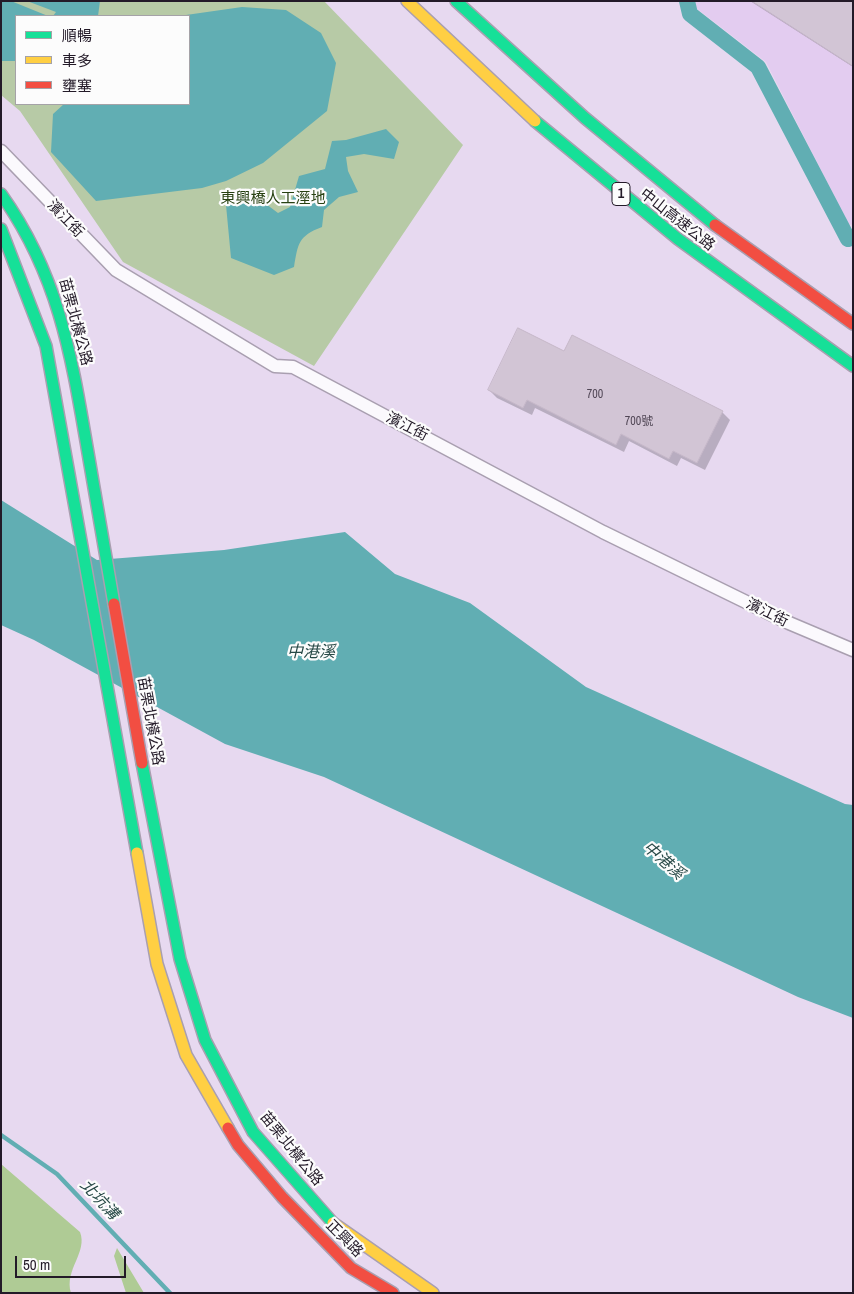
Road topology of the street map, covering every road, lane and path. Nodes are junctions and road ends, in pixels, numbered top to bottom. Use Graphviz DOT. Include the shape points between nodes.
graph roads {
  1 [pos="407,1"];
  2 [pos="456,1"];
  3 [pos="1,151"];
  4 [pos="1,194"];
  5 [pos="1,229"];
  6 [pos="853,324"];
  7 [pos="853,366"];
  8 [pos="853,650"];
  9 [pos="334,1225"];
  10 [pos="392,1293"];
  11 [pos="434,1293"];
  1 -- 7 [label="main road, 中山高速公路 / 1" via="504,95 600,178 763,305"];
  2 -- 6 [label="main road, 中山高速公路 / 1" via="628,156 720,230"];
  3 -- 8 [label="street, 濱江街" via="116,270 275,366 292,367 603,532 789,623"];
  4 -- 9 [label="main road, 苗栗北橫公路" via="16,215 50,282 71,355 178,950 205,1040 253,1132"];
  5 -- 10 [label="main road, 正興路" via="46,346 157,964 186,1055 238,1145 282,1197 351,1268"];
  9 -- 11 [label="main road, 正興路"];
}
